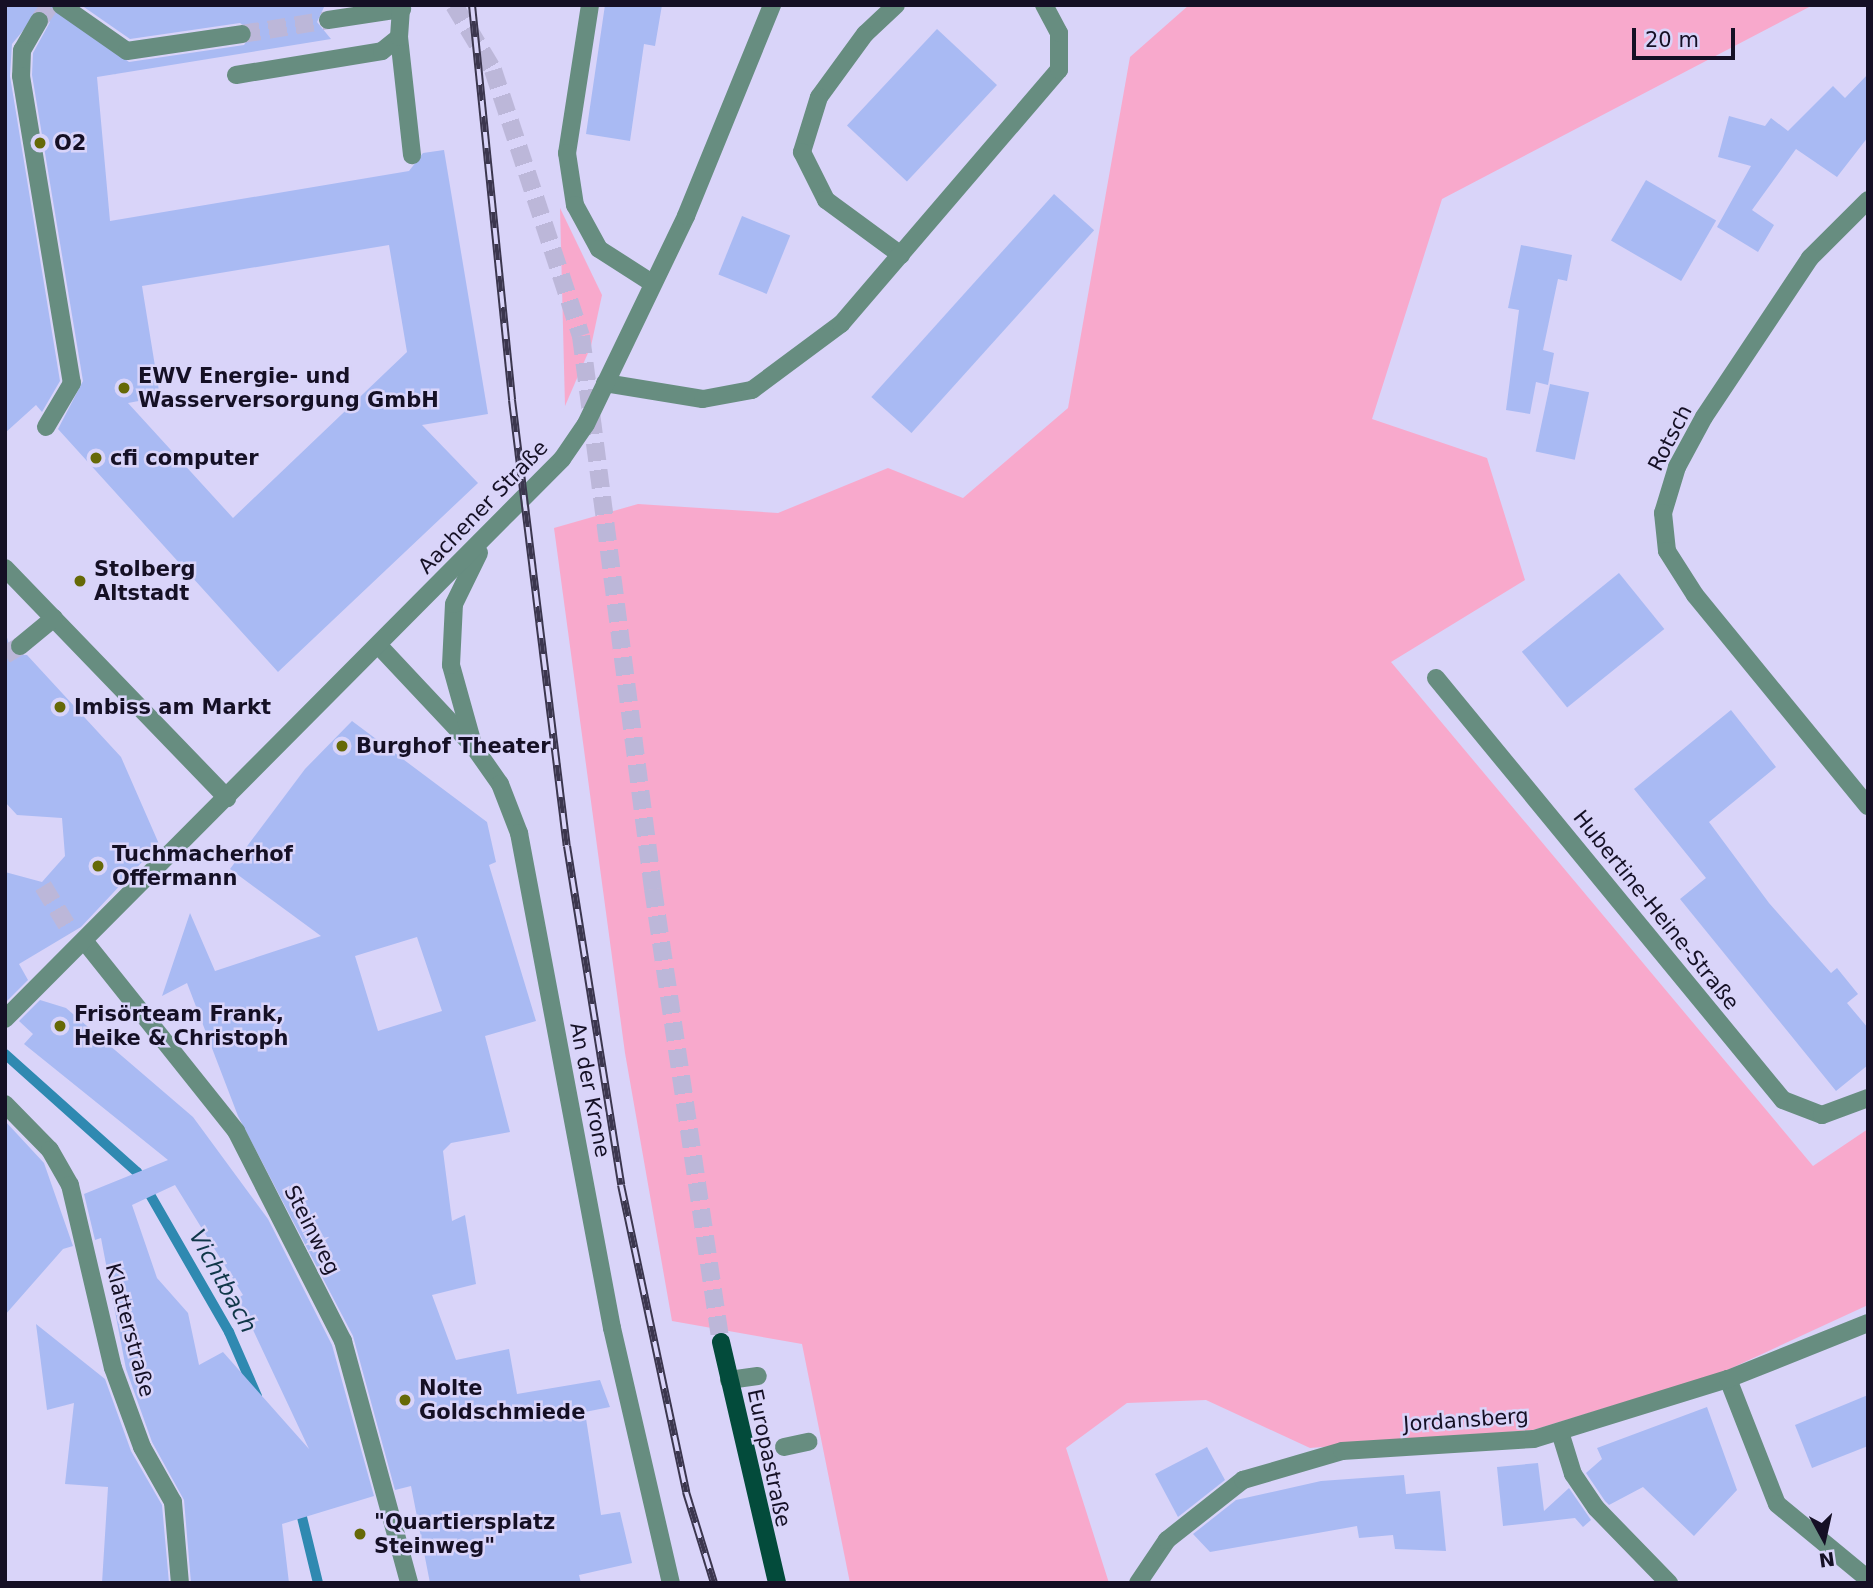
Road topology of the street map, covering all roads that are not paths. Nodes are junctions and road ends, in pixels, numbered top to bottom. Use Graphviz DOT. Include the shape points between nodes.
graph roads {
  1 [pos="61,5"];
  2 [pos="590,5"];
  3 [pos="772,5"];
  4 [pos="896,5"];
  5 [pos="1044,5"];
  6 [pos="401,7"];
  7 [pos="328,20"];
  8 [pos="39,21"];
  9 [pos="242,34"];
  10 [pos="399,37"];
  11 [pos="236,75"];
  12 [pos="412,155"];
  13 [pos="1868,200"];
  14 [pos="901,255"];
  15 [pos="652,283"];
  16 [pos="605,383"];
  17 [pos="46,427"];
  18 [pos="486,538"];
  19 [pos="5,568"];
  20 [pos="54,618"];
  21 [pos="20,646"];
  22 [pos="381,648"];
  23 [pos="1436,678"];
  24 [pos="474,747"];
  25 [pos="227,798"];
  26 [pos="1868,806"];
  27 [pos="79,941"];
  28 [pos="8,1017"];
  29 [pos="1868,1098"];
  30 [pos="5,1104"];
  31 [pos="1868,1322"];
  32 [pos="721,1342"];
  33 [pos="758,1376"];
  34 [pos="1728,1379"];
  35 [pos="729,1380"];
  36 [pos="1560,1432"];
  37 [pos="808,1442"];
  38 [pos="784,1447"];
  39 [pos="1868,1579"];
  40 [pos="180,1583"];
  41 [pos="409,1583"];
  42 [pos="671,1583"];
  43 [pos="777,1583"];
  44 [pos="1138,1583"];
  45 [pos="1669,1583"];
  1 -- 9 [label="street" via="127,51"];
  2 -- 15 [label="street" via="567,153 575,205 599,249"];
  3 -- 15 [label="street, Aachener Straße"];
  4 -- 14 [label="street" via="865,34 819,97 802,152 826,200"];
  5 -- 14 [label="street" via="1059,33 1059,70"];
  6 -- 7 [label="street"];
  6 -- 10 [label="street"];
  8 -- 17 [label="street" via="22,50 21,76 72,383"];
  10 -- 11 [label="street" via="382,51"];
  10 -- 12 [label="street"];
  13 -- 26 [label="street, Rotsch" via="1810,258 1712,406 1677,467 1663,513 1667,551 1695,595"];
  14 -- 16 [label="street" via="841,324 752,390 703,399"];
  15 -- 16 [label="street, Aachener Straße"];
  16 -- 18 [label="street, Aachener Straße" via="562,459"];
  18 -- 22 [label="street, Aachener Straße"];
  18 -- 24 [label="street" via="454,604 452,665"];
  19 -- 20 [label="street"];
  20 -- 21 [label="street"];
  20 -- 25 [label="street"];
  22 -- 24 [label="street, An der Krone"];
  22 -- 25 [label="street, Aachener Straße"];
  23 -- 29 [label="street, Hubertine-Heine-Straße" via="1783,1100 1822,1115"];
  24 -- 42 [label="street, An der Krone" via="500,784 519,833 612,1328"];
  25 -- 27 [label="street, Aachener Straße"];
  27 -- 28 [label="street, Aachener Straße"];
  27 -- 41 [label="street, Steinweg" via="236,1131 343,1341"];
  30 -- 40 [label="street, Klatterstraße" via="50,1150 70,1185 113,1368 142,1447 173,1502"];
  31 -- 34 [label="street, Jordansberg"];
  32 -- 35 [label="main road, Europastraße"];
  33 -- 35 [label="street"];
  34 -- 36 [label="street, Jordansberg"];
  34 -- 39 [label="street" via="1777,1504"];
  35 -- 43 [label="main road, Europastraße"];
  36 -- 44 [label="street, Jordansberg" via="1534,1439 1342,1451 1243,1480 1167,1540"];
  36 -- 45 [label="street" via="1573,1474 1596,1508"];
  37 -- 38 [label="street"];
}
